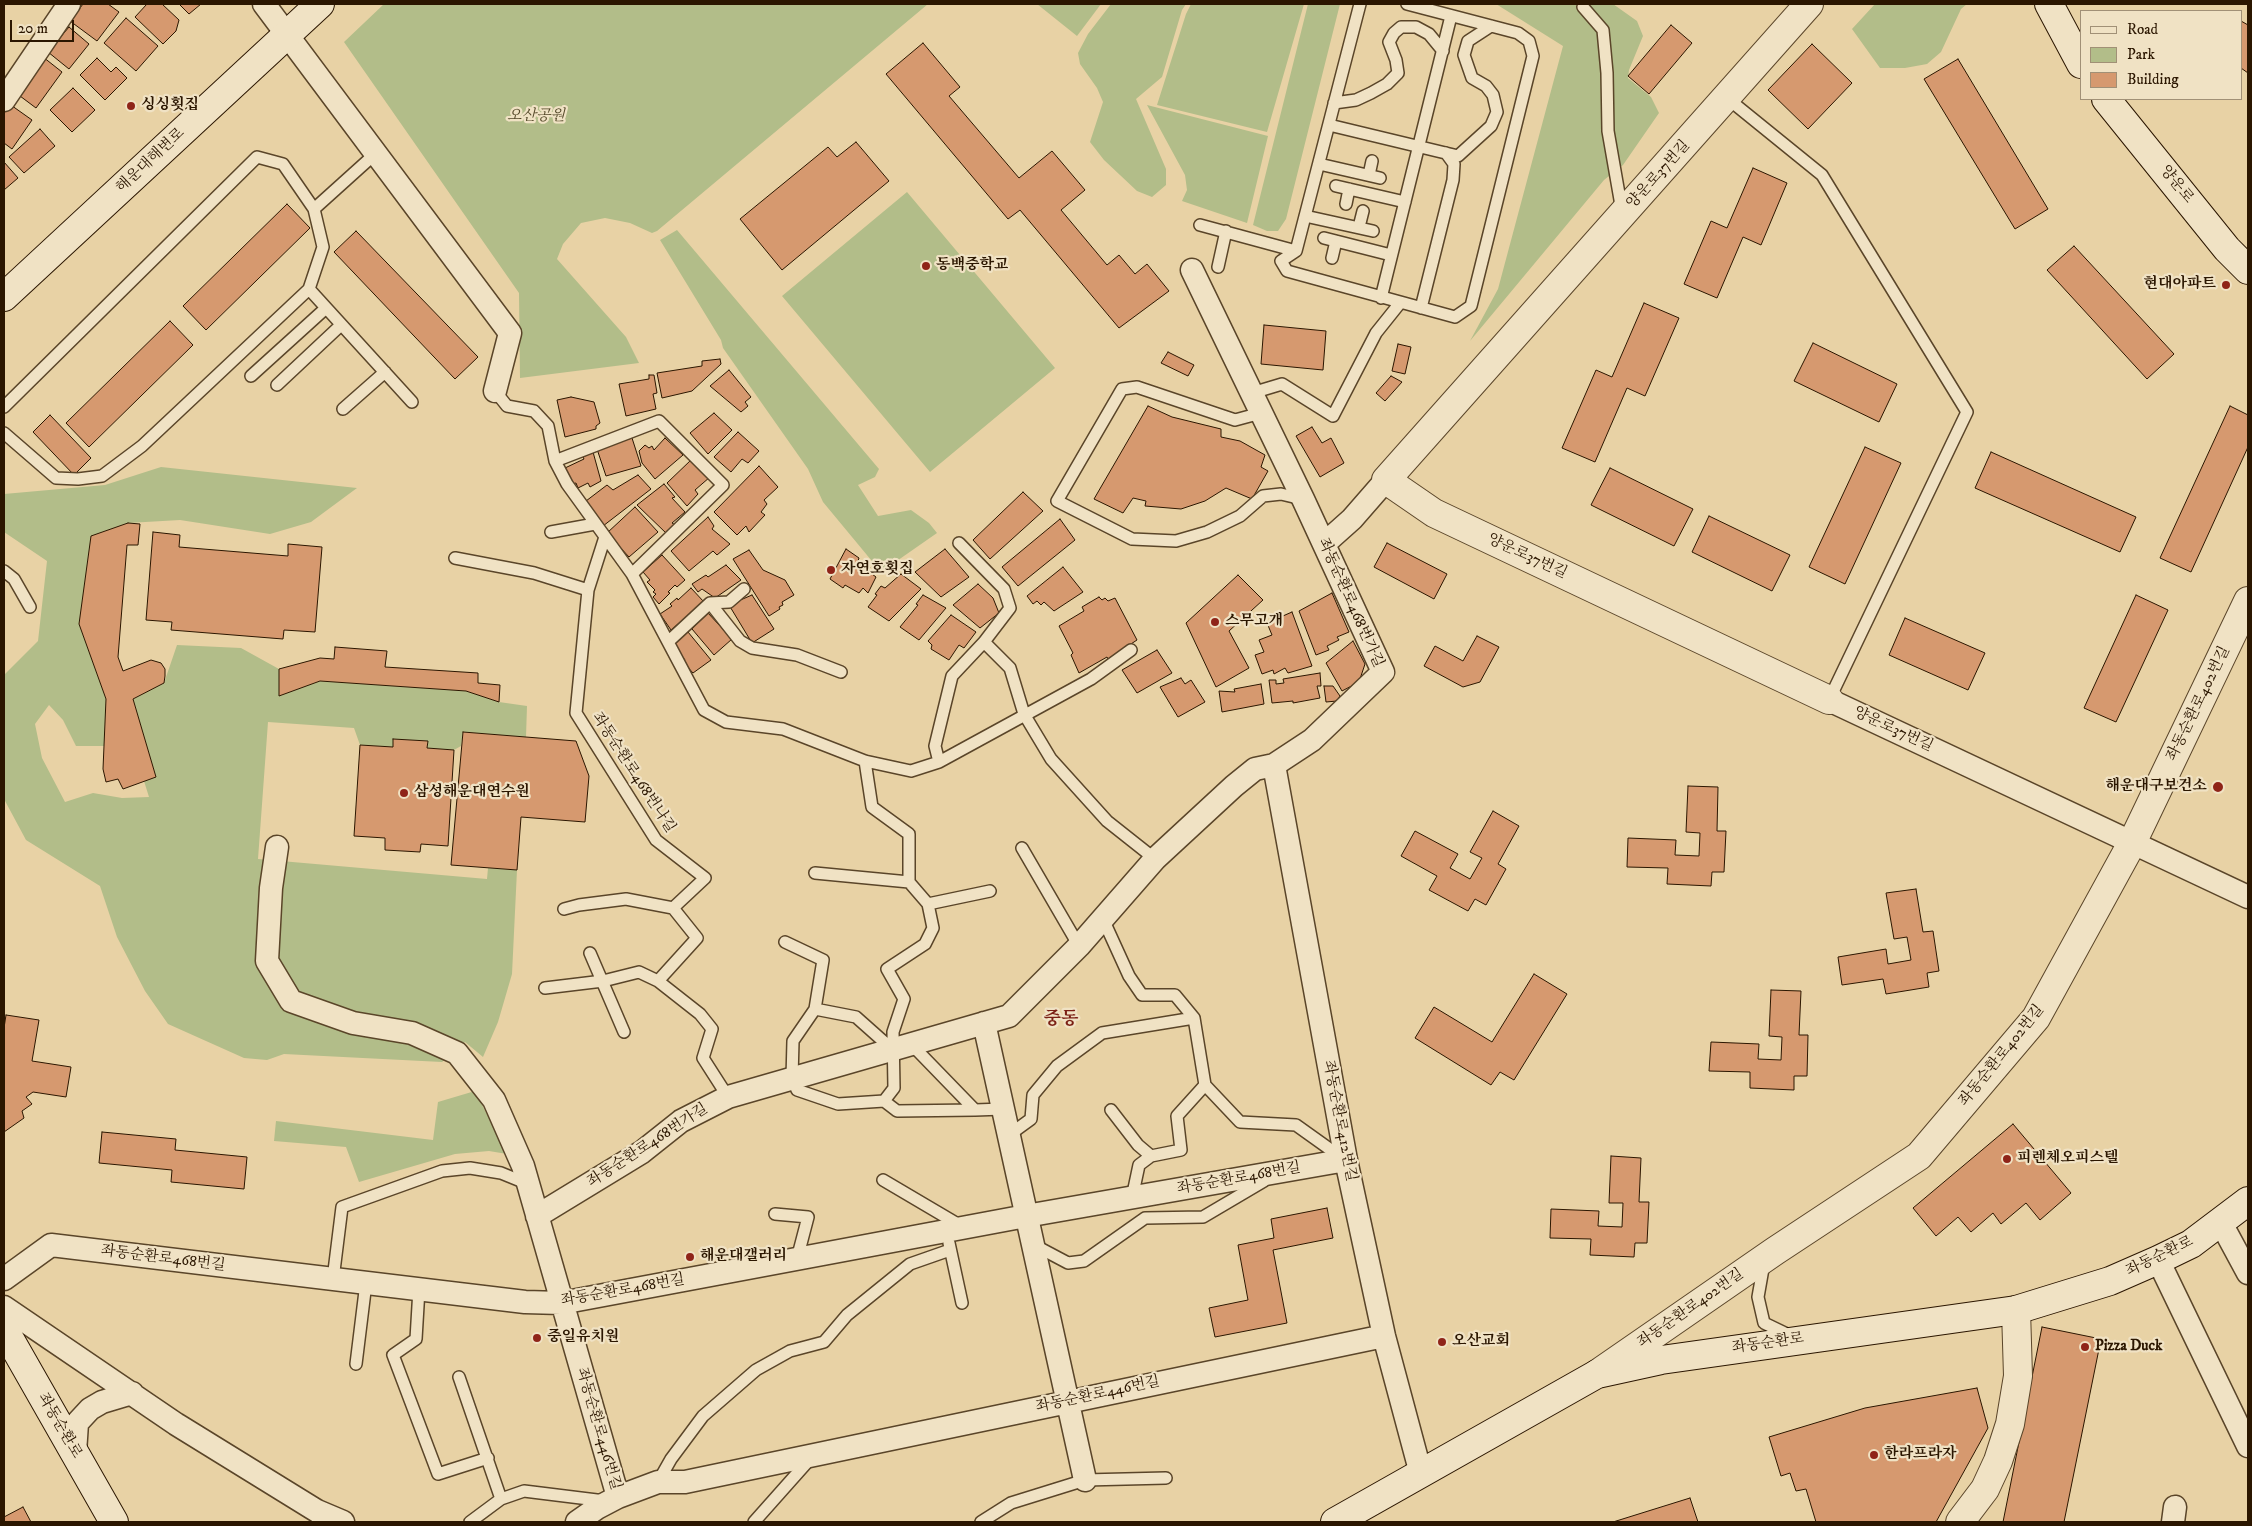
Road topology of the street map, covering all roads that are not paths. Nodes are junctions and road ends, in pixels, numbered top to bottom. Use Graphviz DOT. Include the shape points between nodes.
graph roads {
  1 [pos="69,4"];
  2 [pos="264,4"];
  3 [pos="320,4"];
  4 [pos="1360,4"];
  5 [pos="1407,4"];
  6 [pos="1809,4"];
  7 [pos="2049,4"];
  8 [pos="1583,7"];
  9 [pos="1452,16"];
  10 [pos="1491,26"];
  11 [pos="286,35"];
  12 [pos="1442,51"];
  13 [pos="2080,62"];
  14 [pos="1727,98"];
  15 [pos="4,100"];
  16 [pos="2107,100"];
  17 [pos="1334,103"];
  18 [pos="1328,125"];
  19 [pos="1419,146"];
  20 [pos="1446,153"];
  21 [pos="375,154"];
  22 [pos="1372,161"];
  23 [pos="1319,164"];
  24 [pos="1336,186"];
  25 [pos="1349,189"];
  26 [pos="1404,202"];
  27 [pos="1346,204"];
  28 [pos="314,209"];
  29 [pos="1363,211"];
  30 [pos="1305,216"];
  31 [pos="1622,216"];
  32 [pos="1200,225"];
  33 [pos="1359,227"];
  34 [pos="1226,231"];
  35 [pos="1374,231"];
  36 [pos="1324,238"];
  37 [pos="1336,241"];
  38 [pos="1296,251"];
  39 [pos="1391,256"];
  40 [pos="1332,258"];
  41 [pos="1218,267"];
  42 [pos="1192,270"];
  43 [pos="2248,270"];
  44 [pos="309,290"];
  45 [pos="4,297"];
  46 [pos="1381,298"];
  47 [pos="1400,303"];
  48 [pos="326,308"];
  49 [pos="1421,308"];
  50 [pos="341,324"];
  51 [pos="385,372"];
  52 [pos="251,376"];
  53 [pos="277,385"];
  54 [pos="494,391"];
  55 [pos="1252,392"];
  56 [pos="412,402"];
  57 [pos="4,407"];
  58 [pos="343,409"];
  59 [pos="1262,413"];
  60 [pos="4,433"];
  61 [pos="555,461"];
  62 [pos="1386,480"];
  63 [pos="1303,499"];
  64 [pos="595,524"];
  65 [pos="551,532"];
  66 [pos="605,537"];
  67 [pos="959,543"];
  68 [pos="1324,544"];
  69 [pos="455,558"];
  70 [pos="4,571"];
  71 [pos="632,574"];
  72 [pos="744,588"];
  73 [pos="588,590"];
  74 [pos="2248,601"];
  75 [pos="710,603"];
  76 [pos="30,607"];
  77 [pos="669,641"];
  78 [pos="984,642"];
  79 [pos="1131,650"];
  80 [pos="841,672"];
  81 [pos="1829,700"];
  82 [pos="1024,714"];
  83 [pos="865,761"];
  84 [pos="939,762"];
  85 [pos="1274,765"];
  86 [pos="2132,843"];
  87 [pos="277,847"];
  88 [pos="1022,848"];
  89 [pos="1155,860"];
  90 [pos="815,873"];
  91 [pos="908,882"];
  92 [pos="990,891"];
  93 [pos="2248,897"];
  94 [pos="928,904"];
  95 [pos="673,908"];
  96 [pos="564,909"];
  97 [pos="1103,919"];
  98 [pos="785,942"];
  99 [pos="1079,946"];
  100 [pos="590,953"];
  101 [pos="658,981"];
  102 [pos="603,982"];
  103 [pos="545,988"];
  104 [pos="815,1009"];
  105 [pos="1194,1018"];
  106 [pos="984,1023"];
  107 [pos="624,1032"];
  108 [pos="902,1046"];
  109 [pos="792,1078"];
  110 [pos="1205,1085"];
  111 [pos="728,1097"];
  112 [pos="884,1101"];
  113 [pos="1003,1109"];
  114 [pos="975,1110"];
  115 [pos="1111,1110"];
  116 [pos="1009,1135"];
  117 [pos="1151,1156"];
  118 [pos="1346,1160"];
  119 [pos="1279,1172"];
  120 [pos="883,1180"];
  121 [pos="528,1184"];
  122 [pos="1132,1198"];
  123 [pos="2248,1201"];
  124 [pos="775,1214"];
  125 [pos="537,1216"];
  126 [pos="1026,1216"];
  127 [pos="2221,1223"];
  128 [pos="953,1236"];
  129 [pos="1032,1244"];
  130 [pos="1764,1258"];
  131 [pos="797,1259"];
  132 [pos="2158,1260"];
  133 [pos="2248,1273"];
  134 [pos="4,1279"];
  135 [pos="333,1279"];
  136 [pos="366,1283"];
  137 [pos="418,1289"];
  138 [pos="561,1303"];
  139 [pos="962,1303"];
  140 [pos="4,1307"];
  141 [pos="2016,1310"];
  142 [pos="4,1329"];
  143 [pos="1384,1336"];
  144 [pos="1797,1339"];
  145 [pos="356,1364"];
  146 [pos="1597,1374"];
  147 [pos="459,1377"];
  148 [pos="132,1393"];
  149 [pos="1067,1402"];
  150 [pos="2248,1446"];
  151 [pos="74,1453"];
  152 [pos="812,1456"];
  153 [pos="488,1458"];
  154 [pos="1421,1474"];
  155 [pos="1166,1478"];
  156 [pos="1085,1480"];
  157 [pos="658,1482"];
  158 [pos="501,1499"];
  159 [pos="604,1507"];
  160 [pos="114,1522"];
  161 [pos="343,1522"];
  162 [pos="470,1522"];
  163 [pos="577,1522"];
  164 [pos="754,1522"];
  165 [pos="982,1522"];
  166 [pos="1335,1522"];
  167 [pos="1960,1522"];
  1 -- 15 [label="street"];
  2 -- 11 [label="street"];
  3 -- 11 [label="street, 해운대해변로"];
  4 -- 17 [label="lane"];
  5 -- 9 [label="lane"];
  6 -- 14 [label="street, 양운로37번길"];
  7 -- 13 [label="street"];
  8 -- 31 [label="lane" via="1603,30 1608,131"];
  9 -- 10 [label="lane"];
  9 -- 12 [label="lane"];
  10 -- 20 [label="lane" via="1468,41 1464,55 1472,78 1494,95 1497,112 1492,126 1458,156"];
  10 -- 49 [label="lane" via="1518,33 1529,41 1533,56 1531,66 1471,306 1455,317"];
  11 -- 21 [label="street"];
  11 -- 45 [label="street, 해운대해변로"];
  12 -- 17 [label="lane" via="1429,34 1416,26 1401,26 1389,42 1398,73 1371,94"];
  12 -- 19 [label="lane"];
  14 -- 31 [label="street, 양운로37번길"];
  14 -- 81 [label="lane" via="1822,175 1967,412"];
  16 -- 43 [label="street, 양운로" via="2227,249"];
  17 -- 18 [label="lane"];
  18 -- 19 [label="lane"];
  18 -- 23 [label="lane"];
  19 -- 20 [label="lane"];
  19 -- 26 [label="lane"];
  20 -- 49 [label="lane" via="1454,164 1453,180"];
  21 -- 28 [label="lane"];
  21 -- 54 [label="street" via="510,333"];
  22 -- 23 [label="lane" via="1375,176"];
  23 -- 30 [label="lane"];
  24 -- 25 [label="lane"];
  25 -- 26 [label="lane"];
  25 -- 27 [label="lane"];
  26 -- 39 [label="lane"];
  28 -- 44 [label="lane" via="323,247"];
  28 -- 57 [label="lane" via="283,164 257,157"];
  29 -- 33 [label="lane"];
  30 -- 33 [label="lane"];
  30 -- 38 [label="lane"];
  31 -- 62 [label="street, 양운로37번길"];
  32 -- 34 [label="lane"];
  33 -- 35 [label="lane"];
  34 -- 38 [label="lane"];
  34 -- 41 [label="lane"];
  36 -- 37 [label="lane"];
  37 -- 39 [label="lane"];
  37 -- 40 [label="lane"];
  38 -- 46 [label="lane" via="1281,261 1287,271"];
  39 -- 46 [label="lane"];
  42 -- 55 [label="street, 좌동순환로468번가길"];
  44 -- 48 [label="lane"];
  44 -- 60 [label="lane" via="142,446 102,476 78,480 56,478"];
  46 -- 47 [label="lane"];
  47 -- 49 [label="lane"];
  47 -- 55 [label="lane" via="1376,333 1333,416 1282,384"];
  48 -- 50 [label="lane"];
  48 -- 52 [label="lane"];
  50 -- 51 [label="lane"];
  50 -- 53 [label="lane"];
  51 -- 56 [label="lane"];
  51 -- 58 [label="lane"];
  54 -- 61 [label="lane" via="507,406 534,411 548,426"];
  55 -- 59 [label="street, 좌동순환로468번가길"];
  59 -- 63 [label="street, 좌동순환로468번가길"];
  59 -- 63 [label="lane" via="1235,420 1136,387 1122,389 1057,501 1132,539 1176,541 1207,532 1240,516 1263,496 1281,494"];
  61 -- 64 [label="lane"];
  61 -- 71 [label="lane" via="659,421 722,485"];
  62 -- 68 [label="street" via="1352,520"];
  62 -- 81 [label="street, 양운로37번길" via="1434,514"];
  63 -- 68 [label="street, 좌동순환로468번가길"];
  64 -- 65 [label="lane"];
  64 -- 66 [label="lane"];
  66 -- 71 [label="lane"];
  66 -- 73 [label="lane, 좌동순환로468번나길"];
  67 -- 78 [label="lane" via="1004,589 1010,608"];
  68 -- 85 [label="street, 좌동순환로468번가길" via="1383,672 1312,740"];
  69 -- 73 [label="lane" via="534,573"];
  70 -- 76 [label="lane" via="14,579"];
  71 -- 77 [label="lane"];
  72 -- 75 [label="lane" via="729,602"];
  73 -- 95 [label="lane, 좌동순환로468번나길" via="576,713 656,840 705,878"];
  74 -- 86 [label="street, 좌동순환로402번길"];
  75 -- 77 [label="lane"];
  75 -- 80 [label="lane" via="740,641 752,648 797,655"];
  77 -- 83 [label="lane" via="704,710 726,722 783,729"];
  78 -- 82 [label="lane" via="1010,668"];
  78 -- 84 [label="lane" via="952,676 935,746"];
  79 -- 82 [label="lane" via="1091,679"];
  81 -- 86 [label="street, 양운로37번길"];
  82 -- 84 [label="lane"];
  82 -- 89 [label="lane" via="1051,759 1108,821"];
  83 -- 84 [label="lane" via="910,771"];
  83 -- 91 [label="lane" via="872,807 908,834"];
  85 -- 89 [label="street, 좌동순환로468번가길" via="1255,769"];
  85 -- 118 [label="street, 좌동순환로412번길"];
  86 -- 93 [label="street, 양운로37번길"];
  86 -- 130 [label="street, 좌동순환로402번길" via="2036,1018 1919,1156"];
  87 -- 121 [label="street" via="267,961 291,1001 353,1023 412,1033 457,1053 494,1100"];
  88 -- 99 [label="lane"];
  89 -- 97 [label="street, 좌동순환로468번가길"];
  90 -- 91 [label="lane"];
  91 -- 94 [label="lane"];
  92 -- 94 [label="lane"];
  94 -- 108 [label="lane" via="933,928 925,944 887,968 904,999 893,1032"];
  95 -- 96 [label="lane" via="626,899"];
  95 -- 101 [label="lane" via="697,938"];
  97 -- 99 [label="street, 좌동순환로468번가길"];
  97 -- 105 [label="lane" via="1129,976 1142,995 1174,995"];
  98 -- 104 [label="lane" via="823,960"];
  99 -- 106 [label="street, 좌동순환로468번가길" via="1009,1016"];
  100 -- 102 [label="lane"];
  101 -- 102 [label="lane" via="639,972"];
  101 -- 111 [label="lane" via="700,1014 712,1029 703,1058"];
  102 -- 103 [label="lane"];
  102 -- 107 [label="lane"];
  104 -- 108 [label="lane" via="856,1017"];
  104 -- 109 [label="lane" via="792,1041"];
  105 -- 110 [label="lane"];
  105 -- 116 [label="lane" via="1102,1033 1057,1066 1033,1095 1031,1119"];
  106 -- 108 [label="street, 좌동순환로468번가길"];
  106 -- 113 [label="street"];
  108 -- 109 [label="street, 좌동순환로468번가길"];
  108 -- 112 [label="lane" via="894,1088"];
  108 -- 114 [label="lane"];
  109 -- 111 [label="street, 좌동순환로468번가길"];
  109 -- 112 [label="lane" via="796,1090 838,1104"];
  110 -- 117 [label="lane" via="1176,1116 1181,1150"];
  110 -- 118 [label="lane" via="1240,1122 1296,1124"];
  111 -- 125 [label="street, 좌동순환로468번가길" via="681,1121 642,1152"];
  112 -- 114 [label="lane" via="897,1111"];
  113 -- 114 [label="lane"];
  113 -- 116 [label="street"];
  115 -- 117 [label="lane" via="1138,1145"];
  116 -- 126 [label="street"];
  117 -- 122 [label="lane" via="1139,1165"];
  118 -- 119 [label="street, 좌동순환로468번길"];
  118 -- 143 [label="street, 좌동순환로412번길"];
  119 -- 122 [label="street, 좌동순환로468번길"];
  119 -- 129 [label="lane" via="1203,1217 1145,1218 1084,1261 1068,1263"];
  120 -- 128 [label="lane"];
  121 -- 125 [label="street"];
  121 -- 135 [label="lane" via="501,1172 470,1168 442,1171 342,1206"];
  122 -- 126 [label="street, 좌동순환로468번길"];
  123 -- 127 [label="street, 좌동순환로"];
  124 -- 131 [label="lane" via="808,1217"];
  125 -- 138 [label="street"];
  126 -- 128 [label="street, 좌동순환로468번길"];
  126 -- 129 [label="street"];
  127 -- 132 [label="street, 좌동순환로" via="2191,1244"];
  127 -- 133 [label="street"];
  128 -- 131 [label="street, 좌동순환로468번길"];
  128 -- 139 [label="lane"];
  128 -- 157 [label="lane" via="910,1264 847,1315 824,1342 790,1351 756,1370 703,1416"];
  129 -- 149 [label="street"];
  130 -- 144 [label="lane" via="1758,1297 1764,1323"];
  130 -- 146 [label="street, 좌동순환로402번길"];
  131 -- 138 [label="street, 좌동순환로468번길"];
  132 -- 141 [label="street, 좌동순환로" via="2110,1281"];
  132 -- 150 [label="street"];
  134 -- 135 [label="street, 좌동순환로468번길" via="52,1246"];
  135 -- 136 [label="street, 좌동순환로468번길"];
  136 -- 137 [label="street, 좌동순환로468번길"];
  136 -- 145 [label="lane"];
  137 -- 138 [label="street, 좌동순환로468번길" via="525,1302"];
  137 -- 153 [label="lane" via="416,1339 393,1355 438,1474"];
  138 -- 159 [label="street, 좌동순환로446번길"];
  140 -- 148 [label="street"];
  141 -- 144 [label="street, 좌동순환로"];
  141 -- 167 [label="street" via="2018,1376 2010,1424 1985,1489"];
  142 -- 151 [label="street, 좌동순환로"];
  143 -- 149 [label="street, 좌동순환로446번길"];
  143 -- 154 [label="street, 좌동순환로412번길"];
  144 -- 146 [label="street, 좌동순환로" via="1661,1360"];
  146 -- 154 [label="street, 좌동순환로"];
  147 -- 153 [label="lane"];
  148 -- 151 [label="street" via="90,1409 77,1423"];
  148 -- 161 [label="street" via="317,1511"];
  149 -- 152 [label="street, 좌동순환로446번길"];
  149 -- 156 [label="street"];
  151 -- 160 [label="street, 좌동순환로"];
  152 -- 157 [label="street, 좌동순환로446번길" via="684,1482"];
  152 -- 164 [label="lane"];
  153 -- 158 [label="lane"];
  154 -- 166 [label="street, 좌동순환로"];
  155 -- 156 [label="lane"];
  156 -- 165 [label="lane" via="1011,1504"];
  157 -- 159 [label="street, 좌동순환로446번길"];
  158 -- 159 [label="lane, 좌동순환로446번길" via="524,1491"];
  158 -- 162 [label="lane, 좌동순환로446번길"];
  159 -- 163 [label="street, 좌동순환로446번길"];
}
